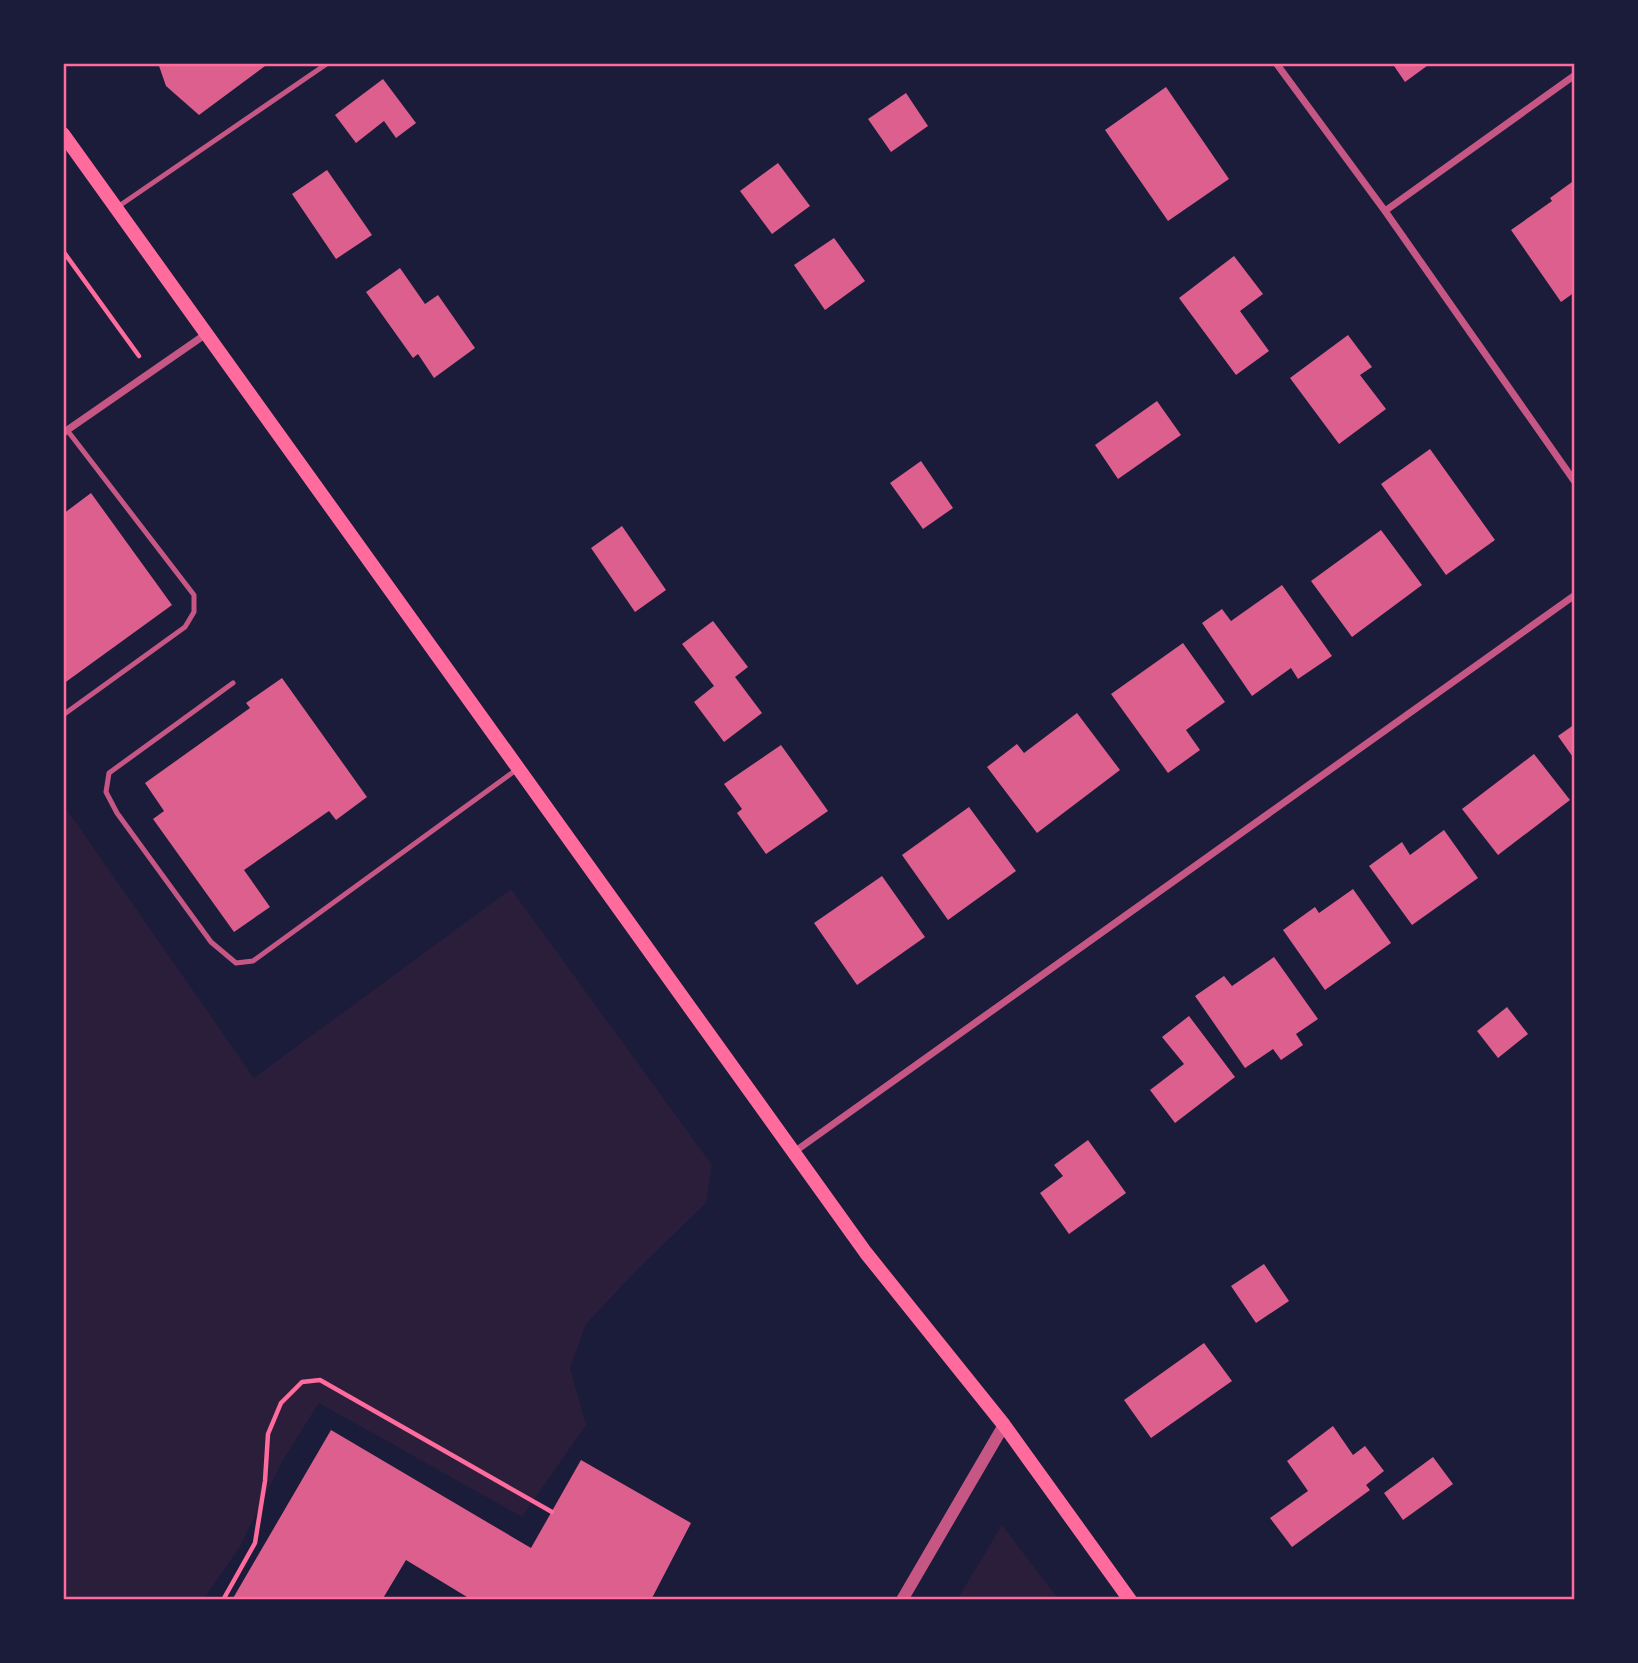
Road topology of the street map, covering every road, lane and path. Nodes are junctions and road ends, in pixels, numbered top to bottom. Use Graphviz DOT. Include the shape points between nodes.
graph roads {
  1 [pos="328,63"];
  2 [pos="1276,63"];
  3 [pos="1575,75"];
  4 [pos="63,134"];
  5 [pos="116,208"];
  6 [pos="1385,211"];
  7 [pos="63,251"];
  8 [pos="206,334"];
  9 [pos="150,371"];
  10 [pos="65,431"];
  11 [pos="1575,482"];
  12 [pos="1575,594"];
  13 [pos="233,683"];
  14 [pos="63,715"];
  15 [pos="519,769"];
  16 [pos="793,1152"];
  17 [pos="1004,1425"];
  18 [pos="552,1511"];
  19 [pos="223,1600"];
  20 [pos="902,1600"];
  21 [pos="1130,1600"];
  1 -- 5 [label="lane"];
  2 -- 6 [label="street"];
  3 -- 6 [label="street"];
  4 -- 5 [label="main road"];
  5 -- 8 [label="main road"];
  6 -- 11 [label="street"];
  7 -- 9 [label="path"];
  8 -- 9 [label="street"];
  8 -- 15 [label="main road"];
  9 -- 10 [label="street"];
  10 -- 14 [label="lane" via="194,595 194,612 185,627"];
  12 -- 16 [label="street"];
  13 -- 15 [label="lane" via="109,773 106,792 211,943 236,963 253,961"];
  15 -- 16 [label="main road"];
  16 -- 17 [label="main road"];
  17 -- 20 [label="street"];
  17 -- 21 [label="main road"];
  18 -- 19 [label="path" via="320,1380 302,1382 281,1403 268,1434 255,1543"];
}
